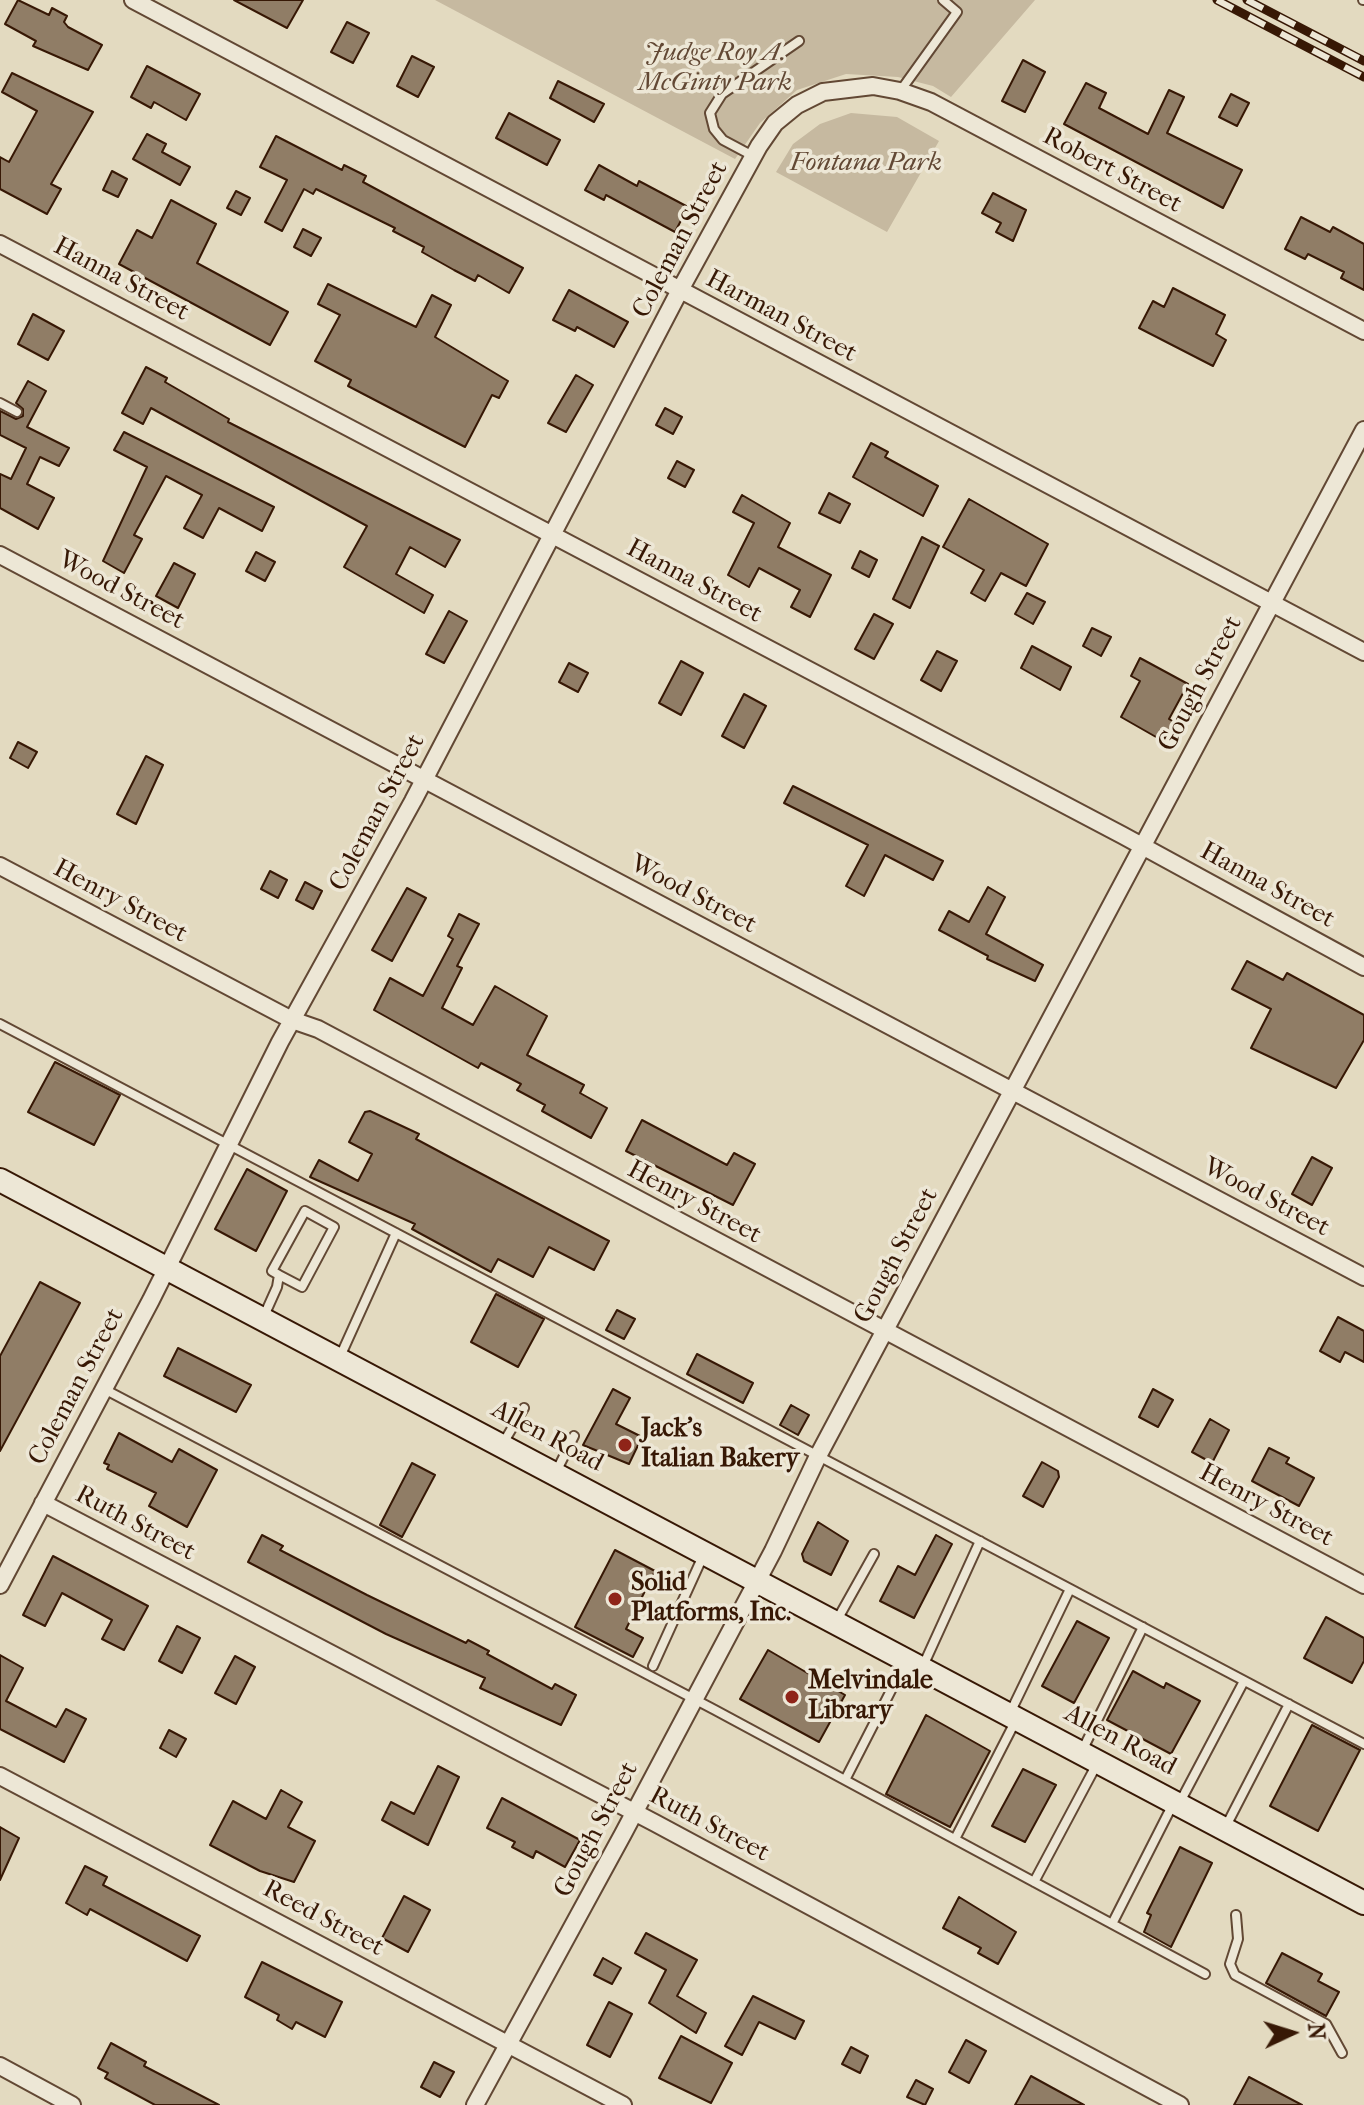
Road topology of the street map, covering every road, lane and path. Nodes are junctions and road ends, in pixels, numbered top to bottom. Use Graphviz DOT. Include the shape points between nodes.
graph roads {
  1 [pos="133,0"];
  2 [pos="943,0"];
  3 [pos="799,41"];
  4 [pos="829,91"];
  5 [pos="900,91"];
  6 [pos="753,156"];
  7 [pos="0,244"];
  8 [pos="680,290"];
  9 [pos="1364,331"];
  10 [pos="0,403"];
  11 [pos="17,412"];
  12 [pos="1364,430"];
  13 [pos="551,534"];
  14 [pos="0,555"];
  15 [pos="1272,603"];
  16 [pos="1364,652"];
  17 [pos="423,779"];
  18 [pos="1143,846"];
  19 [pos="0,866"];
  20 [pos="1364,967"];
  21 [pos="292,1020"];
  22 [pos="0,1024"];
  23 [pos="1014,1092"];
  24 [pos="228,1144"];
  25 [pos="0,1180"];
  26 [pos="396,1233"];
  27 [pos="165,1267"];
  28 [pos="279,1275"];
  29 [pos="1364,1277"];
  30 [pos="263,1318"];
  31 [pos="884,1331"];
  32 [pos="339,1359"];
  33 [pos="104,1389"];
  34 [pos="524,1408"];
  35 [pos="574,1436"];
  36 [pos="502,1445"];
  37 [pos="818,1456"];
  38 [pos="556,1473"];
  39 [pos="43,1503"];
  40 [pos="980,1541"];
  41 [pos="705,1551"];
  42 [pos="874,1554"];
  43 [pos="757,1579"];
  44 [pos="0,1585"];
  45 [pos="1364,1585"];
  46 [pos="1070,1589"];
  47 [pos="836,1621"];
  48 [pos="1143,1627"];
  49 [pos="915,1663"];
  50 [pos="653,1666"];
  51 [pos="1244,1681"];
  52 [pos="692,1698"];
  53 [pos="1289,1704"];
  54 [pos="1014,1716"];
  55 [pos="1364,1744"];
  56 [pos="1090,1757"];
  57 [pos="0,1776"];
  58 [pos="845,1780"];
  59 [pos="1176,1803"];
  60 [pos="633,1812"];
  61 [pos="1224,1829"];
  62 [pos="955,1839"];
  63 [pos="1034,1882"];
  64 [pos="1364,1903"];
  65 [pos="1236,1915"];
  66 [pos="1112,1924"];
  67 [pos="1205,1974"];
  68 [pos="507,2043"];
  69 [pos="1342,2053"];
  70 [pos="0,2066"];
  71 [pos="72,2105"];
  72 [pos="475,2105"];
  73 [pos="623,2105"];
  74 [pos="1180,2105"];
  1 -- 8 [label="street, Harman Street"];
  2 -- 5 [label="lane" via="957,12"];
  3 -- 6 [label="lane" via="722,94 710,113 723,140"];
  4 -- 5 [label="street, Robert Street" via="873,86"];
  4 -- 6 [label="street, Coleman Street" via="797,105 775,123"];
  5 -- 9 [label="street, Robert Street" via="931,102"];
  6 -- 8 [label="street, Coleman Street"];
  7 -- 13 [label="street, Hanna Street"];
  8 -- 13 [label="street, Coleman Street"];
  8 -- 15 [label="street, Harman Street"];
  10 -- 11 [label="lane"];
  12 -- 15 [label="street, Gough Street"];
  13 -- 17 [label="street, Coleman Street"];
  13 -- 18 [label="street, Hanna Street"];
  14 -- 17 [label="street, Wood Street"];
  15 -- 16 [label="street, Harman Street"];
  15 -- 18 [label="street, Gough Street"];
  17 -- 21 [label="street, Coleman Street"];
  17 -- 23 [label="street, Wood Street"];
  18 -- 20 [label="street, Hanna Street"];
  18 -- 23 [label="street, Gough Street"];
  19 -- 21 [label="street, Henry Street"];
  21 -- 24 [label="street, Coleman Street"];
  21 -- 31 [label="street, Henry Street" via="318,1029"];
  22 -- 24 [label="lane"];
  23 -- 29 [label="street, Wood Street"];
  23 -- 31 [label="street, Gough Street"];
  24 -- 26 [label="lane"];
  24 -- 27 [label="street, Coleman Street"];
  25 -- 27 [label="main road, Allen Road"];
  26 -- 32 [label="lane"];
  26 -- 37 [label="lane"];
  27 -- 30 [label="main road, Allen Road"];
  27 -- 33 [label="street, Coleman Street"];
  28 -- 28 [label="lane" via="272,1271 305,1211 334,1227 302,1287"];
  28 -- 30 [label="lane"];
  30 -- 32 [label="main road, Allen Road"];
  31 -- 37 [label="street, Gough Street"];
  31 -- 45 [label="street, Henry Street"];
  32 -- 36 [label="main road, Allen Road"];
  33 -- 39 [label="street, Coleman Street"];
  33 -- 52 [label="lane"];
  34 -- 36 [label="lane"];
  35 -- 38 [label="lane"];
  36 -- 38 [label="main road, Allen Road"];
  37 -- 40 [label="lane"];
  37 -- 43 [label="street, Gough Street"];
  38 -- 41 [label="main road, Allen Road"];
  39 -- 44 [label="street, Coleman Street"];
  39 -- 60 [label="street, Ruth Street"];
  40 -- 46 [label="lane"];
  40 -- 49 [label="lane"];
  41 -- 43 [label="main road, Allen Road"];
  41 -- 50 [label="lane"];
  42 -- 47 [label="lane"];
  43 -- 47 [label="main road, Allen Road"];
  43 -- 52 [label="street, Gough Street"];
  46 -- 48 [label="lane"];
  46 -- 54 [label="lane"];
  47 -- 49 [label="main road, Allen Road"];
  48 -- 51 [label="lane"];
  48 -- 56 [label="lane"];
  49 -- 54 [label="main road, Allen Road"];
  49 -- 58 [label="lane"];
  51 -- 53 [label="lane"];
  51 -- 59 [label="lane"];
  52 -- 58 [label="lane"];
  52 -- 60 [label="street, Gough Street"];
  53 -- 55 [label="lane"];
  53 -- 61 [label="lane"];
  54 -- 56 [label="main road, Allen Road"];
  54 -- 62 [label="lane"];
  56 -- 59 [label="main road, Allen Road"];
  56 -- 63 [label="lane"];
  57 -- 68 [label="street, Reed Street"];
  58 -- 62 [label="lane"];
  59 -- 61 [label="main road, Allen Road"];
  59 -- 66 [label="lane"];
  60 -- 68 [label="street, Gough Street"];
  60 -- 74 [label="street, Ruth Street"];
  61 -- 64 [label="main road, Allen Road"];
  62 -- 63 [label="lane"];
  63 -- 66 [label="lane"];
  65 -- 69 [label="lane" via="1238,1939 1230,1964 1235,1975 1326,2024"];
  66 -- 67 [label="lane"];
  68 -- 72 [label="street, Gough Street"];
  68 -- 73 [label="street, Reed Street"];
  70 -- 71 [label="street"];
}
